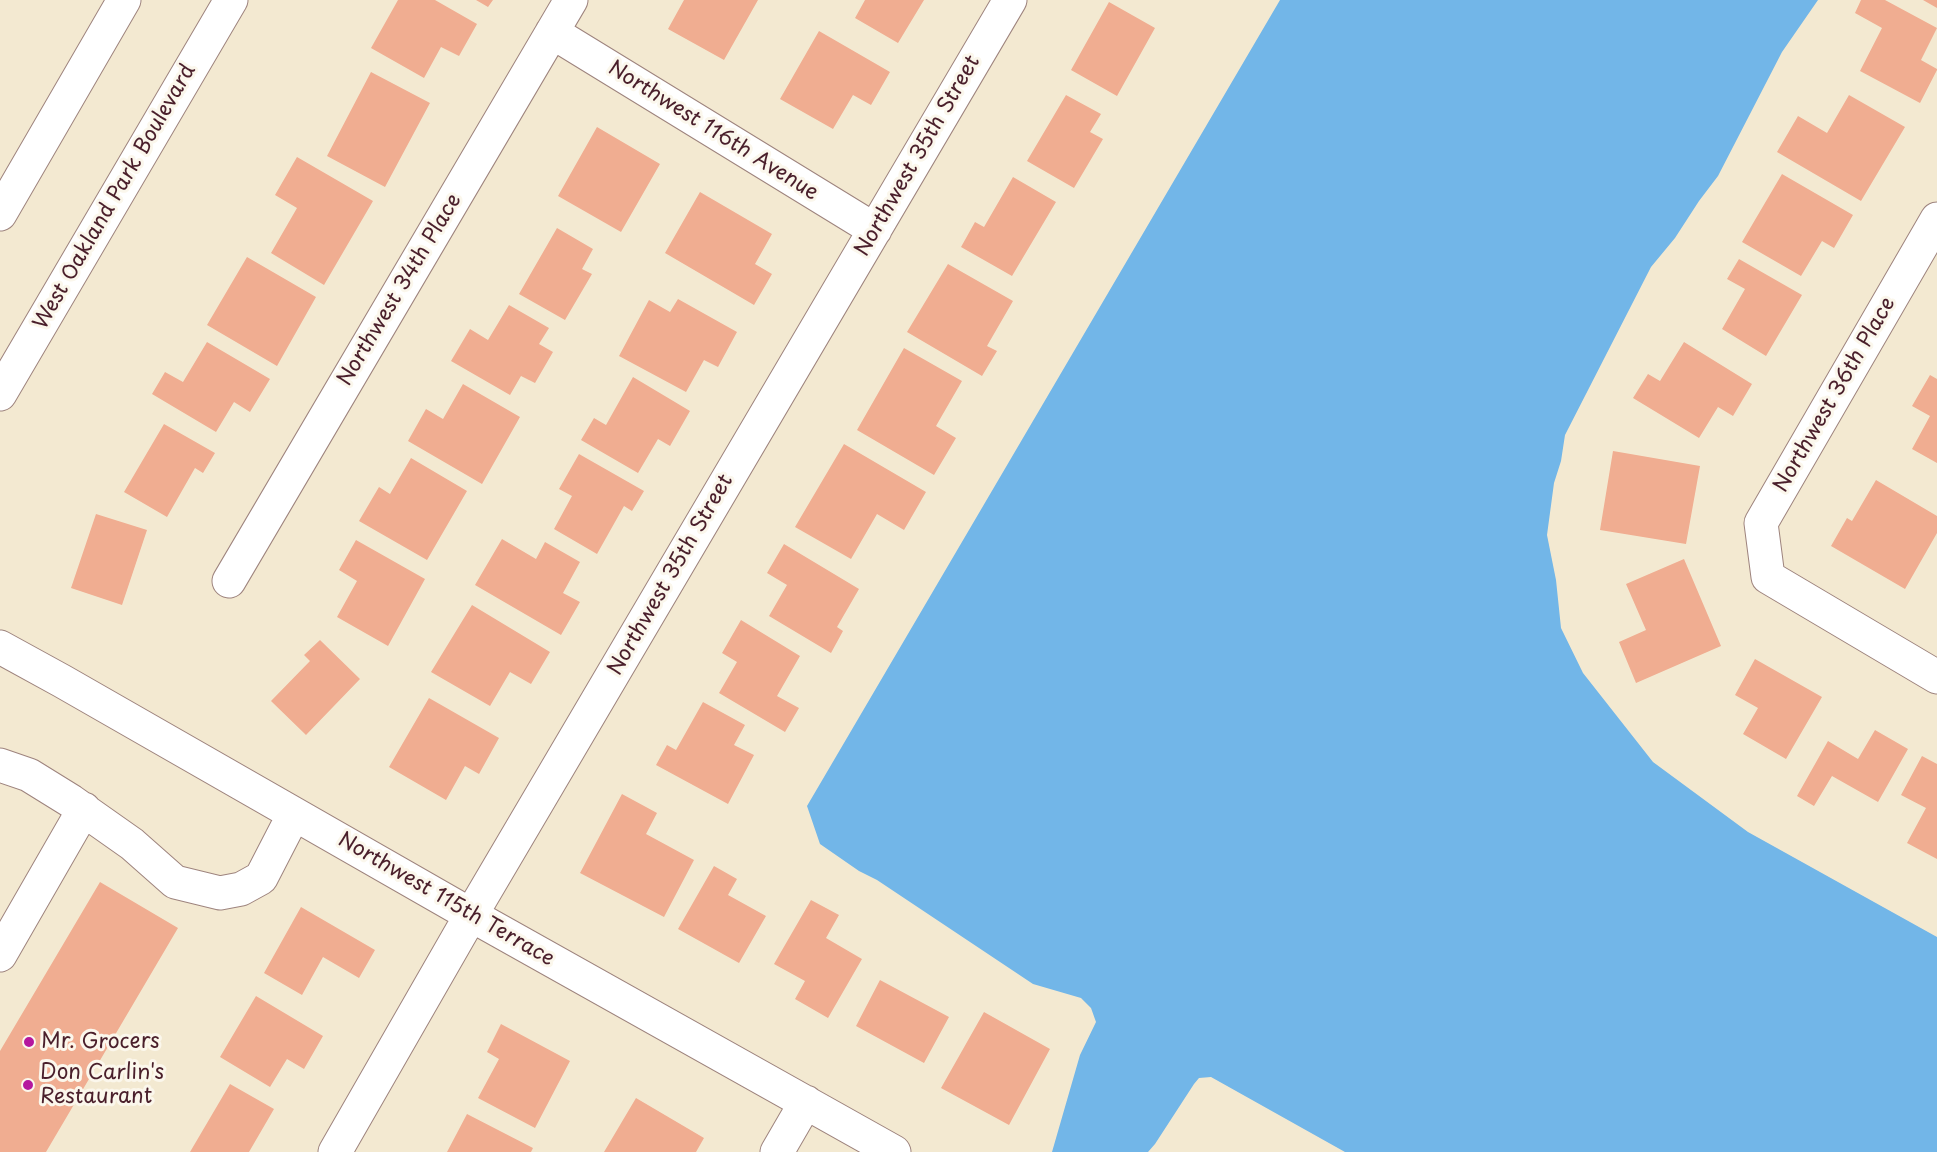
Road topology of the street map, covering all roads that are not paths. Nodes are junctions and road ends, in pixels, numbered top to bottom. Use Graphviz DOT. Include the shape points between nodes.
graph roads {
  1 [pos="124,0"];
  2 [pos="231,0"];
  3 [pos="571,0"];
  4 [pos="1010,0"];
  5 [pos="552,32"];
  6 [pos="0,213"];
  7 [pos="1937,219"];
  8 [pos="874,230"];
  9 [pos="0,394"];
  10 [pos="229,580"];
  11 [pos="0,647"];
  12 [pos="1937,677"];
  13 [pos="0,765"];
  14 [pos="84,809"];
  15 [pos="294,814"];
  16 [pos="471,915"];
  17 [pos="0,955"];
  18 [pos="806,1102"];
  19 [pos="335,1152"];
  20 [pos="777,1152"];
  21 [pos="894,1152"];
  1 -- 6 [label="street"];
  2 -- 9 [label="street, West Oakland Park Boulevard"];
  3 -- 5 [label="street, Northwest 34th Place"];
  4 -- 8 [label="street, Northwest 35th Street"];
  5 -- 8 [label="street, Northwest 116th Avenue"];
  5 -- 10 [label="street, Northwest 34th Place"];
  7 -- 12 [label="street, Northwest 36th Place" via="1761,523 1768,577"];
  8 -- 16 [label="street, Northwest 35th Street"];
  11 -- 15 [label="street, Northwest 115th Terrace"];
  13 -- 14 [label="street" via="28,776"];
  14 -- 15 [label="street" via="175,882 220,893 241,889 261,878"];
  14 -- 17 [label="street"];
  15 -- 16 [label="street, Northwest 115th Terrace"];
  16 -- 18 [label="street, Northwest 115th Terrace"];
  16 -- 19 [label="street, Northwest 35th Street"];
  18 -- 20 [label="street"];
  18 -- 21 [label="street, Northwest 115th Terrace"];
}
